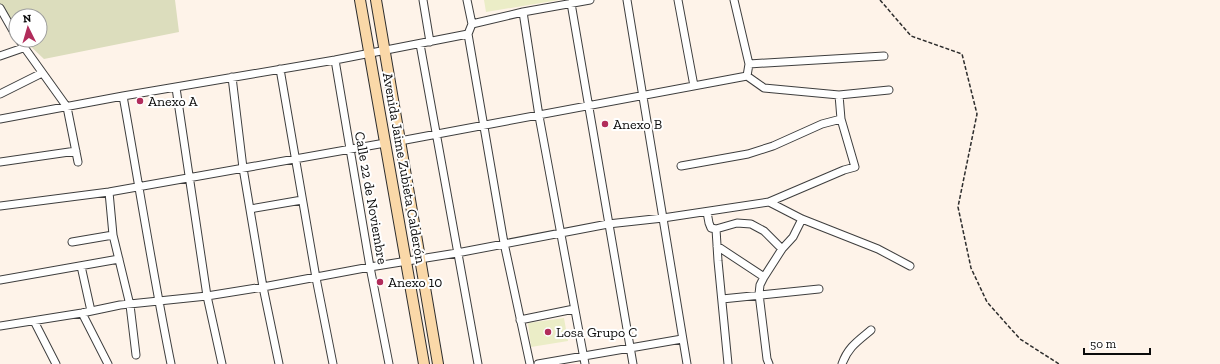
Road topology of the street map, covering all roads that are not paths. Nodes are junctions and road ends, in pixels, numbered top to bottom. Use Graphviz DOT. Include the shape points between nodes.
graph roads {
  1 [pos="360,0"];
  2 [pos="376,0"];
  3 [pos="423,0"];
  4 [pos="467,0"];
  5 [pos="590,0"];
  6 [pos="627,0"];
  7 [pos="678,0"];
  8 [pos="734,0"];
  9 [pos="571,3"];
  10 [pos="0,8"];
  11 [pos="523,12"];
  12 [pos="8,22"];
  13 [pos="472,24"];
  14 [pos="468,34"];
  15 [pos="430,42"];
  16 [pos="420,44"];
  17 [pos="23,48"];
  18 [pos="384,50"];
  19 [pos="370,53"];
  20 [pos="0,56"];
  21 [pos="884,56"];
  22 [pos="335,60"];
  23 [pos="748,64"];
  24 [pos="280,69"];
  25 [pos="42,73"];
  26 [pos="747,76"];
  27 [pos="232,77"];
  28 [pos="694,86"];
  29 [pos="176,88"];
  30 [pos="889,90"];
  31 [pos="0,94"];
  32 [pos="838,95"];
  33 [pos="123,96"];
  34 [pos="642,96"];
  35 [pos="589,105"];
  36 [pos="67,107"];
  37 [pos="539,116"];
  38 [pos="0,119"];
  39 [pos="841,119"];
  40 [pos="484,126"];
  41 [pos="437,134"];
  42 [pos="400,141"];
  43 [pos="385,143"];
  44 [pos="350,150"];
  45 [pos="76,151"];
  46 [pos="295,159"];
  47 [pos="0,162"];
  48 [pos="78,162"];
  49 [pos="681,166"];
  50 [pos="243,168"];
  51 [pos="190,177"];
  52 [pos="140,187"];
  53 [pos="108,192"];
  54 [pos="302,200"];
  55 [pos="769,202"];
  56 [pos="0,206"];
  57 [pos="250,210"];
  58 [pos="707,212"];
  59 [pos="663,218"];
  60 [pos="802,219"];
  61 [pos="608,224"];
  62 [pos="716,229"];
  63 [pos="560,233"];
  64 [pos="113,235"];
  65 [pos="72,242"];
  66 [pos="504,243"];
  67 [pos="717,246"];
  68 [pos="782,249"];
  69 [pos="457,253"];
  70 [pos="119,259"];
  71 [pos="420,259"];
  72 [pos="406,261"];
  73 [pos="81,266"];
  74 [pos="910,266"];
  75 [pos="370,267"];
  76 [pos="764,277"];
  77 [pos="316,278"];
  78 [pos="0,280"];
  79 [pos="263,287"];
  80 [pos="819,289"];
  81 [pos="759,294"];
  82 [pos="207,296"];
  83 [pos="722,299"];
  84 [pos="158,302"];
  85 [pos="130,305"];
  86 [pos="574,309"];
  87 [pos="90,311"];
  88 [pos="82,313"];
  89 [pos="520,320"];
  90 [pos="34,321"];
  91 [pos="0,326"];
  92 [pos="872,330"];
  93 [pos="682,339"];
  94 [pos="630,348"];
  95 [pos="136,355"];
  96 [pos="584,356"];
  97 [pos="56,364"];
  98 [pos="108,364"];
  99 [pos="171,364"];
  100 [pos="222,364"];
  101 [pos="278,364"];
  102 [pos="333,364"];
  103 [pos="389,364"];
  104 [pos="424,364"];
  105 [pos="438,364"];
  106 [pos="478,364"];
  107 [pos="530,364"];
  108 [pos="538,364"];
  109 [pos="585,364"];
  110 [pos="633,364"];
  111 [pos="687,364"];
  112 [pos="728,364"];
  113 [pos="770,364"];
  114 [pos="842,364"];
  1 -- 19 [label="street, Avenida Jaime Zubieta Calderón"];
  2 -- 18 [label="street, Avenida Jaime Zubieta Calderón"];
  3 -- 15 [label="street"];
  4 -- 13 [label="street"];
  5 -- 9 [label="street"];
  6 -- 34 [label="street"];
  7 -- 28 [label="street"];
  8 -- 23 [label="street"];
  9 -- 11 [label="street"];
  9 -- 35 [label="street"];
  10 -- 12 [label="street"];
  11 -- 13 [label="street"];
  11 -- 37 [label="street"];
  13 -- 14 [label="street"];
  14 -- 15 [label="street"];
  14 -- 40 [label="street"];
  15 -- 16 [label="street"];
  16 -- 18 [label="street"];
  16 -- 41 [label="street"];
  17 -- 20 [label="street"];
  17 -- 25 [label="street"];
  18 -- 19 [label="street"];
  18 -- 42 [label="street, Avenida Jaime Zubieta Calderón"];
  19 -- 22 [label="street"];
  19 -- 43 [label="street, Avenida Jaime Zubieta Calderón"];
  21 -- 23 [label="street"];
  22 -- 24 [label="street"];
  22 -- 44 [label="street, Calle 22 de Noviembre"];
  23 -- 26 [label="street"];
  24 -- 27 [label="street"];
  24 -- 46 [label="street"];
  25 -- 31 [label="street"];
  25 -- 36 [label="street"];
  26 -- 28 [label="street"];
  26 -- 32 [label="street" via="764,88"];
  27 -- 29 [label="street"];
  27 -- 50 [label="street"];
  28 -- 34 [label="street"];
  29 -- 33 [label="street"];
  29 -- 51 [label="street"];
  30 -- 32 [label="street"];
  32 -- 39 [label="street"];
  33 -- 36 [label="street"];
  33 -- 52 [label="street"];
  34 -- 35 [label="street"];
  34 -- 59 [label="street"];
  35 -- 37 [label="street"];
  35 -- 61 [label="street"];
  36 -- 38 [label="street"];
  36 -- 45 [label="street"];
  37 -- 40 [label="street"];
  37 -- 63 [label="street"];
  39 -- 49 [label="street" via="822,124 748,154"];
  39 -- 55 [label="street" via="855,167"];
  40 -- 41 [label="street"];
  40 -- 66 [label="street"];
  41 -- 42 [label="street"];
  41 -- 69 [label="street"];
  42 -- 71 [label="street, Avenida Jaime Zubieta Calderón"];
  43 -- 44 [label="street"];
  43 -- 72 [label="street, Avenida Jaime Zubieta Calderón"];
  44 -- 46 [label="street"];
  44 -- 75 [label="street, Calle 22 de Noviembre"];
  45 -- 47 [label="street"];
  45 -- 48 [label="street"];
  46 -- 50 [label="street"];
  46 -- 54 [label="street"];
  50 -- 51 [label="street"];
  50 -- 57 [label="street"];
  51 -- 52 [label="street"];
  51 -- 82 [label="street"];
  52 -- 53 [label="street"];
  52 -- 84 [label="street"];
  53 -- 56 [label="street"];
  53 -- 64 [label="street"];
  54 -- 57 [label="street"];
  54 -- 77 [label="street"];
  55 -- 58 [label="street"];
  55 -- 60 [label="street"];
  57 -- 79 [label="street"];
  58 -- 59 [label="street"];
  58 -- 62 [label="street" via="711,228"];
  59 -- 61 [label="street"];
  59 -- 93 [label="street"];
  60 -- 68 [label="street"];
  60 -- 74 [label="street" via="878,249"];
  61 -- 63 [label="street"];
  61 -- 94 [label="street"];
  62 -- 67 [label="street"];
  62 -- 68 [label="street" via="737,223 751,224 764,231"];
  63 -- 66 [label="street"];
  63 -- 86 [label="street"];
  64 -- 65 [label="street"];
  64 -- 70 [label="street"];
  66 -- 69 [label="street"];
  66 -- 89 [label="street"];
  67 -- 76 [label="street"];
  67 -- 83 [label="street"];
  68 -- 76 [label="street"];
  69 -- 71 [label="street"];
  69 -- 106 [label="street"];
  70 -- 73 [label="street"];
  70 -- 85 [label="street"];
  71 -- 72 [label="street"];
  71 -- 105 [label="street, Avenida Jaime Zubieta Calderón"];
  72 -- 75 [label="street"];
  72 -- 104 [label="street, Avenida Jaime Zubieta Calderón"];
  73 -- 78 [label="street"];
  73 -- 87 [label="street"];
  75 -- 77 [label="street"];
  75 -- 103 [label="street, Calle 22 de Noviembre"];
  76 -- 81 [label="street"];
  77 -- 79 [label="street"];
  77 -- 102 [label="street"];
  79 -- 82 [label="street"];
  79 -- 101 [label="street"];
  80 -- 81 [label="street"];
  81 -- 83 [label="street"];
  81 -- 113 [label="street" via="767,359"];
  82 -- 84 [label="street"];
  82 -- 100 [label="street"];
  83 -- 112 [label="street"];
  84 -- 85 [label="street"];
  84 -- 99 [label="street"];
  85 -- 87 [label="street"];
  85 -- 95 [label="street"];
  86 -- 89 [label="street"];
  86 -- 96 [label="street"];
  87 -- 88 [label="street"];
  88 -- 90 [label="street"];
  88 -- 98 [label="street"];
  89 -- 107 [label="street"];
  90 -- 91 [label="street"];
  90 -- 97 [label="street"];
  92 -- 114 [label="street" via="846,353"];
  93 -- 94 [label="street"];
  93 -- 111 [label="street"];
  94 -- 96 [label="street"];
  94 -- 110 [label="street"];
  96 -- 108 [label="street"];
  96 -- 109 [label="street"];
}
